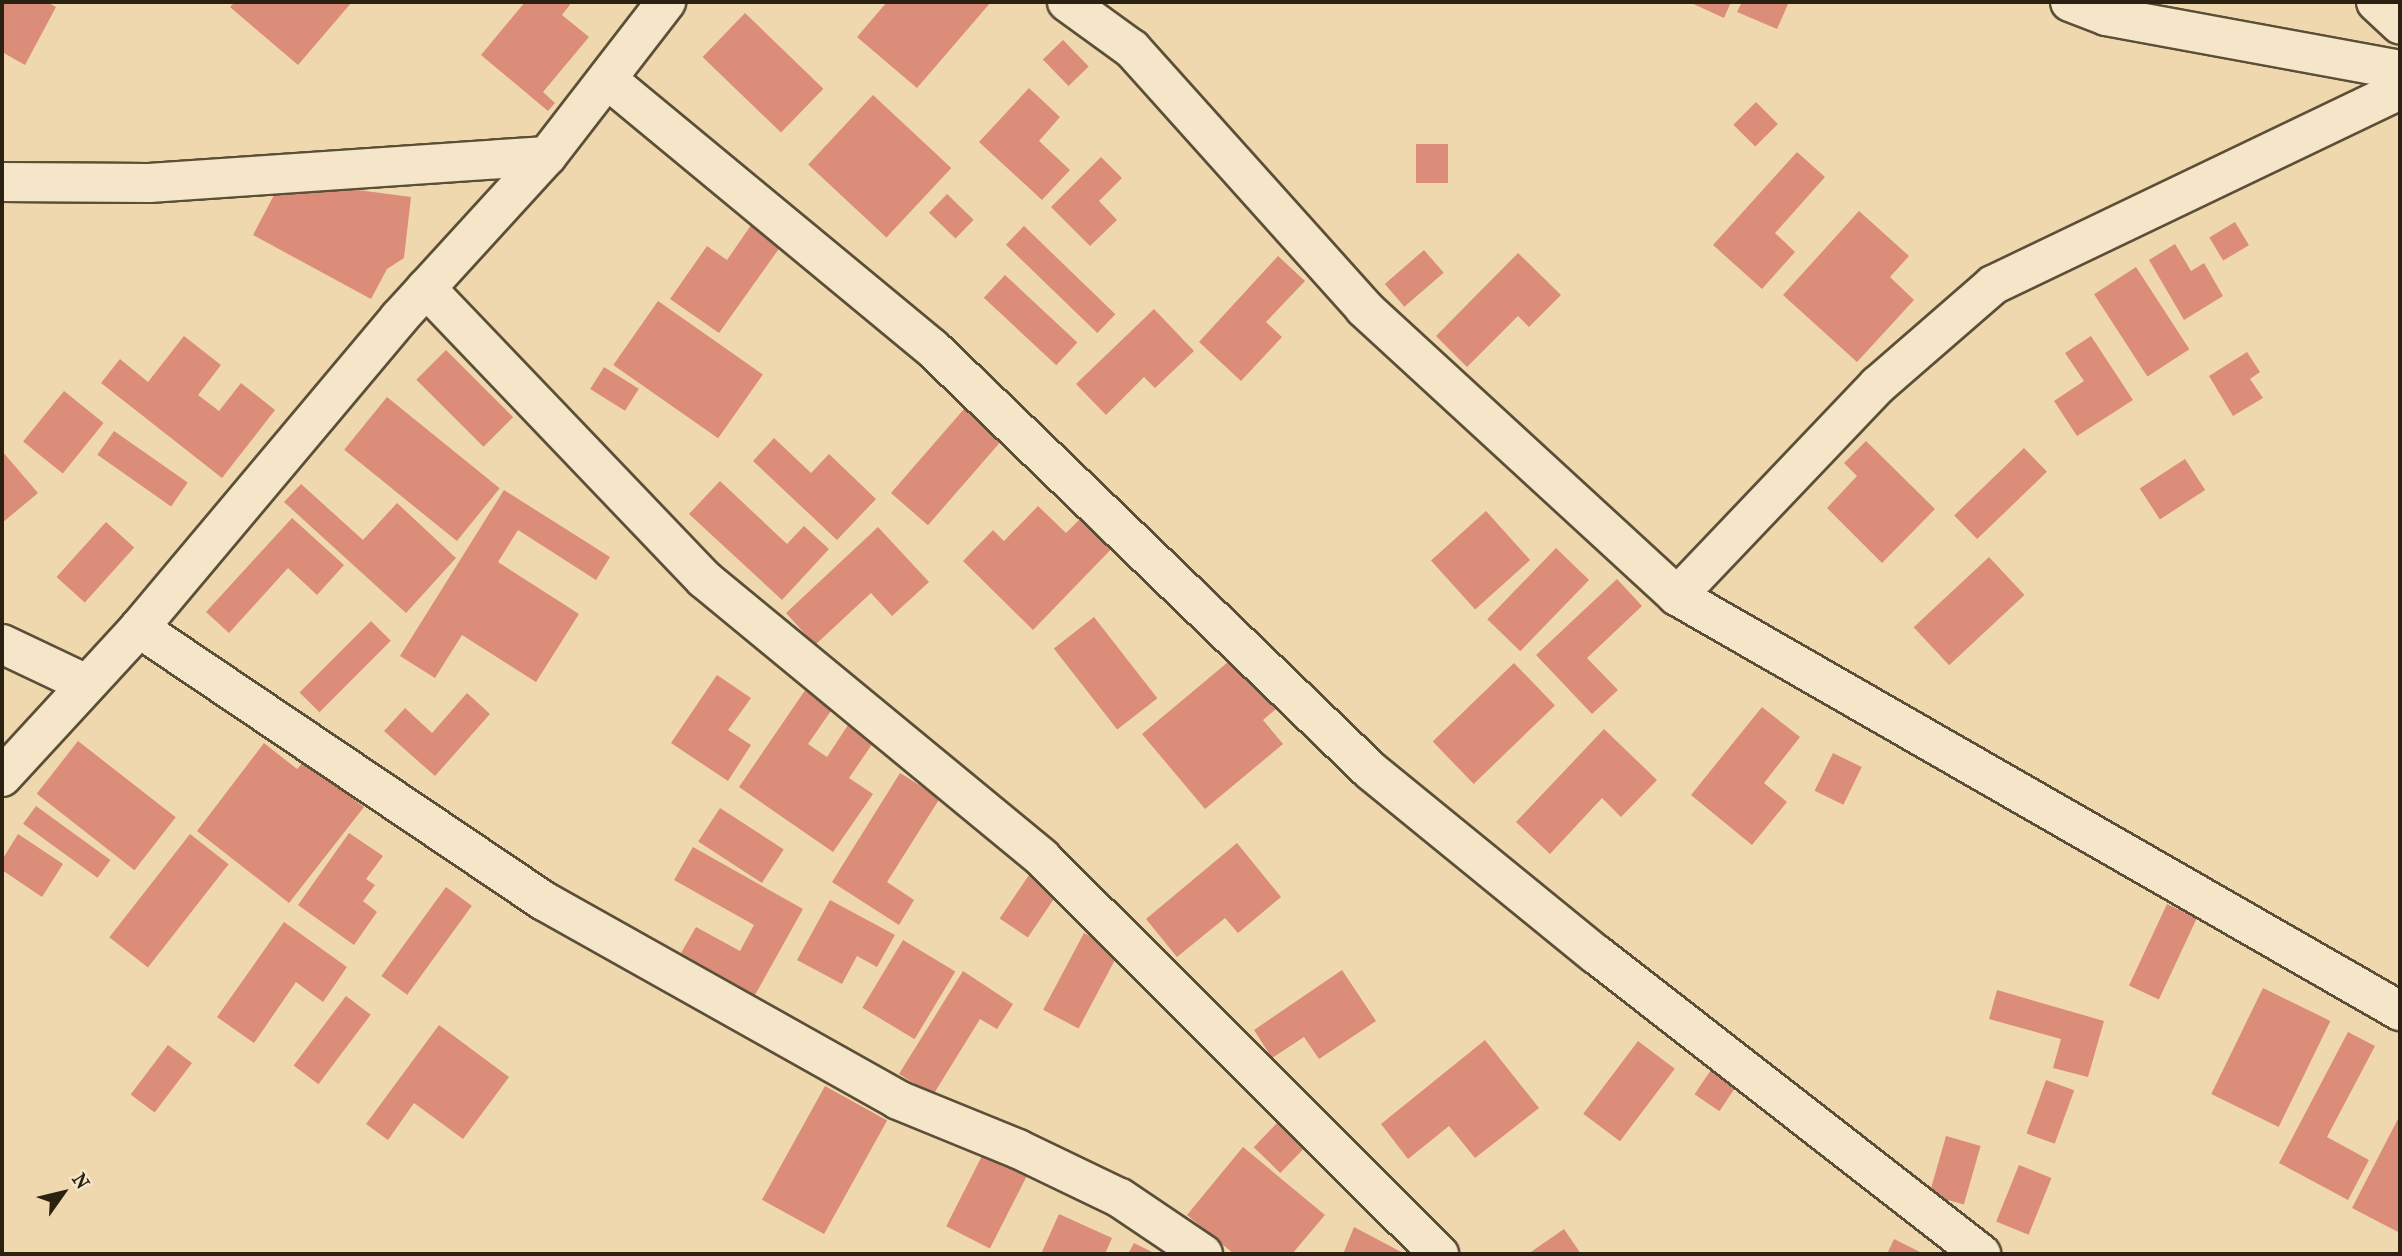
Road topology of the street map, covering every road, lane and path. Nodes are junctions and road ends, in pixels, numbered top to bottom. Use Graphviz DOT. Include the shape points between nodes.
graph roads {
  1 [pos="666,2"];
  2 [pos="1067,2"];
  3 [pos="2070,2"];
  4 [pos="2376,2"];
  5 [pos="2400,24"];
  6 [pos="2400,70"];
  7 [pos="608,80"];
  8 [pos="2400,90"];
  9 [pos="547,156"];
  10 [pos="2,182"];
  11 [pos="426,288"];
  12 [pos="1677,596"];
  13 [pos="139,628"];
  14 [pos="2,644"];
  15 [pos="84,683"];
  16 [pos="2,777"];
  17 [pos="2400,1011"];
  18 [pos="1203,1254"];
  19 [pos="1439,1254"];
  20 [pos="1981,1254"];
  1 -- 7 [label="street"];
  2 -- 12 [label="street" via="1132,49 1364,308"];
  3 -- 6 [label="street" via="2106,16"];
  4 -- 5 [label="street"];
  7 -- 9 [label="street"];
  7 -- 20 [label="street" via="932,348 1371,771 1597,955"];
  8 -- 12 [label="street" via="1993,285 1878,385"];
  9 -- 10 [label="street" via="149,183"];
  9 -- 11 [label="street"];
  11 -- 13 [label="street"];
  11 -- 19 [label="street" via="704,579 1042,858"];
  12 -- 17 [label="street"];
  13 -- 15 [label="street"];
  13 -- 18 [label="street" via="544,901 898,1100 1018,1149 1120,1198"];
  14 -- 15 [label="street"];
  15 -- 16 [label="street"];
}
